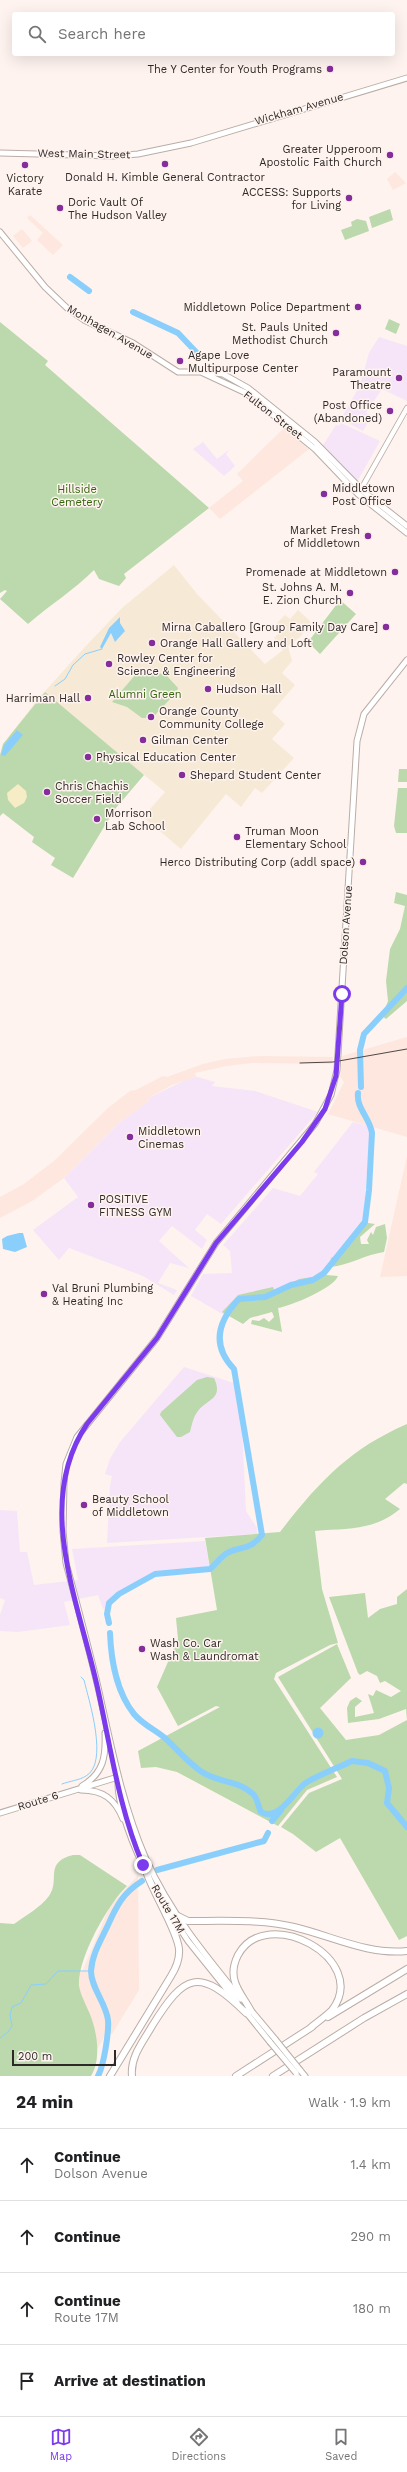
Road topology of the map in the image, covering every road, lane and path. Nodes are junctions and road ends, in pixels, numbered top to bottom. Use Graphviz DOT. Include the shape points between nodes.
graph roads {
  1 [pos="407,78"];
  2 [pos="191,142"];
  3 [pos="0,153"];
  4 [pos="0,232"];
  5 [pos="201,372"];
  6 [pos="407,408"];
  7 [pos="361,490"];
  8 [pos="407,526"];
  9 [pos="407,533"];
  10 [pos="407,660"];
  11 [pos="104,1718"];
  12 [pos="118,1777"];
  13 [pos="76,1790"];
  14 [pos="0,1813"];
  15 [pos="130,1830"];
  16 [pos="146,1871"];
  17 [pos="178,1916"];
  18 [pos="407,1951"];
  19 [pos="407,1969"];
  20 [pos="407,1994"];
  21 [pos="407,2000"];
  22 [pos="248,2012"];
  23 [pos="368,2016"];
  24 [pos="309,2030"];
  25 [pos="298,2073"];
  26 [pos="110,2076"];
  27 [pos="132,2076"];
  28 [pos="236,2076"];
  29 [pos="273,2076"];
  30 [pos="305,2076"];
  1 -- 2 [label="main road, Wickham Avenue"];
  2 -- 3 [label="main road, West Main Street" via="125,156"];
  4 -- 5 [label="main road, Monhagen Avenue" via="40,282 67,308 84,320 133,343 174,370 185,373"];
  5 -- 7 [label="main road, Fulton Street" via="223,374 260,396 321,447"];
  5 -- 9 [label="main road, Fulton Street" via="246,393 315,449 358,494"];
  6 -- 7 [label="main road"];
  7 -- 8 [label="main road, Fulton Street"];
  10 -- 11 [label="main road, Dolson Avenue" via="364,714 356,747 342,988 333,1089 325,1109 311,1130 216,1243 157,1338 87,1424 70,1452 64,1483 64,1547"];
  11 -- 12 [label="main road"];
  11 -- 13 [label="main road" via="106,1748 103,1764 95,1776"];
  12 -- 13 [label="main road, Route 6"];
  12 -- 15 [label="main road, Route 17M" via="117,1785"];
  12 -- 17 [label="main road, Route 17M" via="147,1860"];
  13 -- 14 [label="main road, Route 6"];
  13 -- 15 [label="main road" via="104,1794 118,1806"];
  15 -- 16 [label="main road, Route 17M"];
  16 -- 22 [label="main road, Route 17M" via="184,1936"];
  16 -- 26 [label="highway" via="154,1895 178,1944 178,1960 171,1976"];
  17 -- 18 [label="highway" via="187,1921 288,1926 366,1949"];
  17 -- 22 [label="main road, Route 17M"];
  19 -- 24 [label="highway"];
  20 -- 23 [label="highway"];
  21 -- 23 [label="highway"];
  22 -- 24 [label="highway" via="234,1979 235,1963 239,1953 246,1944 262,1936 295,1938 309,1943 326,1955 335,1966 340,1979 340,1990 335,2004"];
  22 -- 25 [label="main road, Route 17M, bridge"];
  22 -- 27 [label="highway" via="212,1984 196,1983 180,1988 168,2000 138,2049 132,2065"];
  23 -- 29 [label="highway"];
  24 -- 28 [label="highway"];
  25 -- 30 [label="main road, Route 17M"];
}
